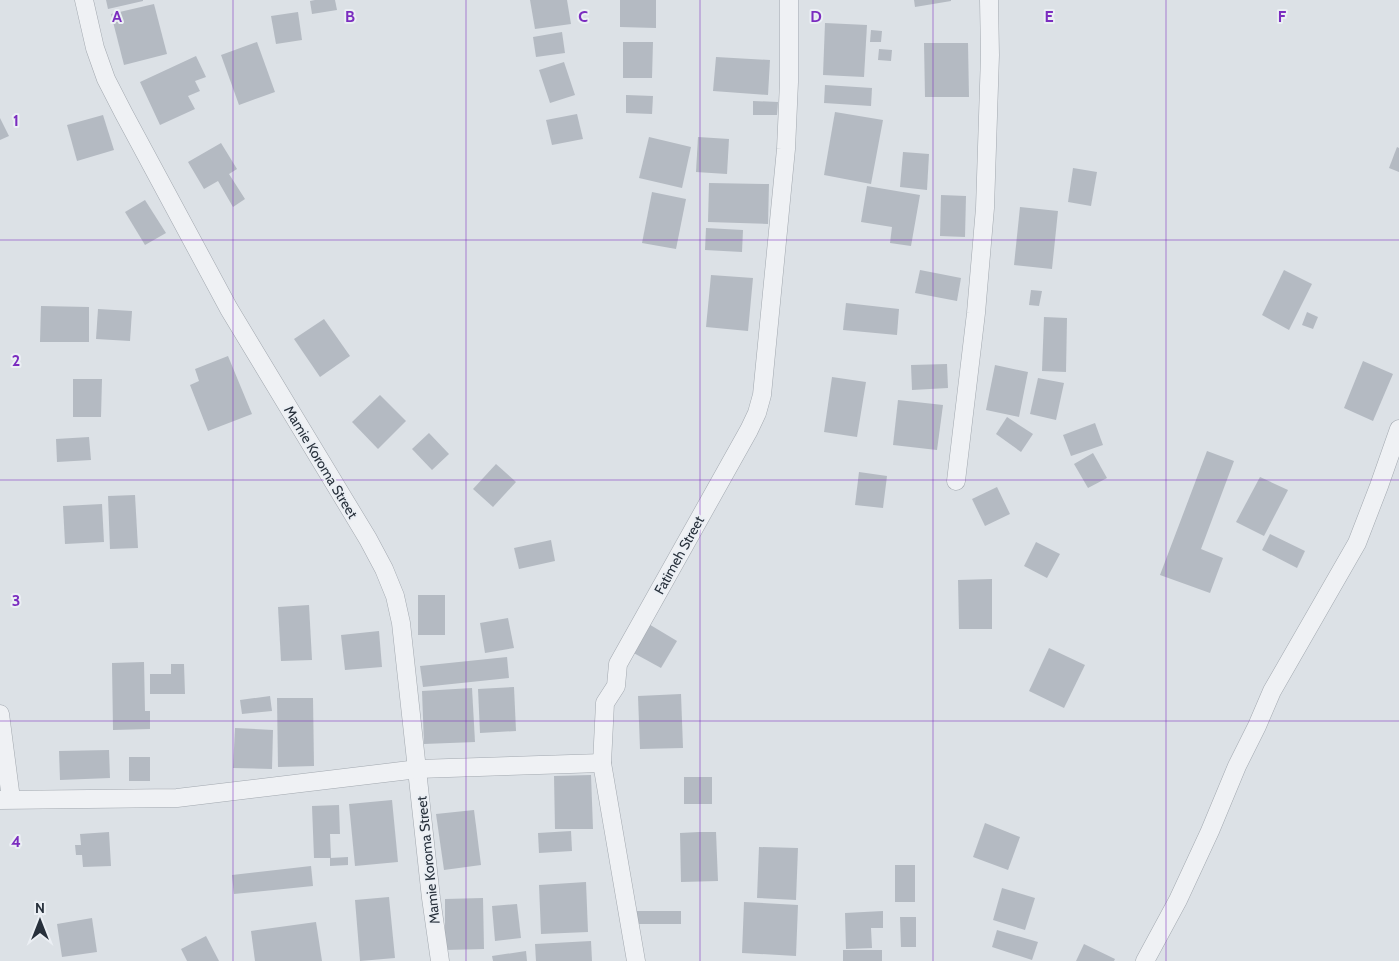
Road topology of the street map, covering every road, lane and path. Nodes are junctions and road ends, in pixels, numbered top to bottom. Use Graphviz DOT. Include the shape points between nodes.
graph roads {
  1 [pos="84,0"];
  2 [pos="788,0"];
  3 [pos="989,0"];
  4 [pos="1399,429"];
  5 [pos="956,481"];
  6 [pos="0,714"];
  7 [pos="602,763"];
  8 [pos="418,768"];
  9 [pos="6,799"];
  10 [pos="440,961"];
  11 [pos="636,961"];
  12 [pos="1146,961"];
  1 -- 8 [label="street, Mamie Koroma Street" via="95,48 124,114 229,309 384,570 395,596 401,623"];
  2 -- 7 [label="street, Fatimeh Street" via="786,149 758,413 618,664 616,686 605,703"];
  3 -- 5 [label="street" via="985,208"];
  4 -- 12 [label="street" via="1357,542 1272,691 1178,900"];
  6 -- 9 [label="street"];
  7 -- 8 [label="street"];
  7 -- 11 [label="street, Fatimeh Street"];
  8 -- 9 [label="street" via="177,798"];
  8 -- 10 [label="street, Mamie Koroma Street"];
}
